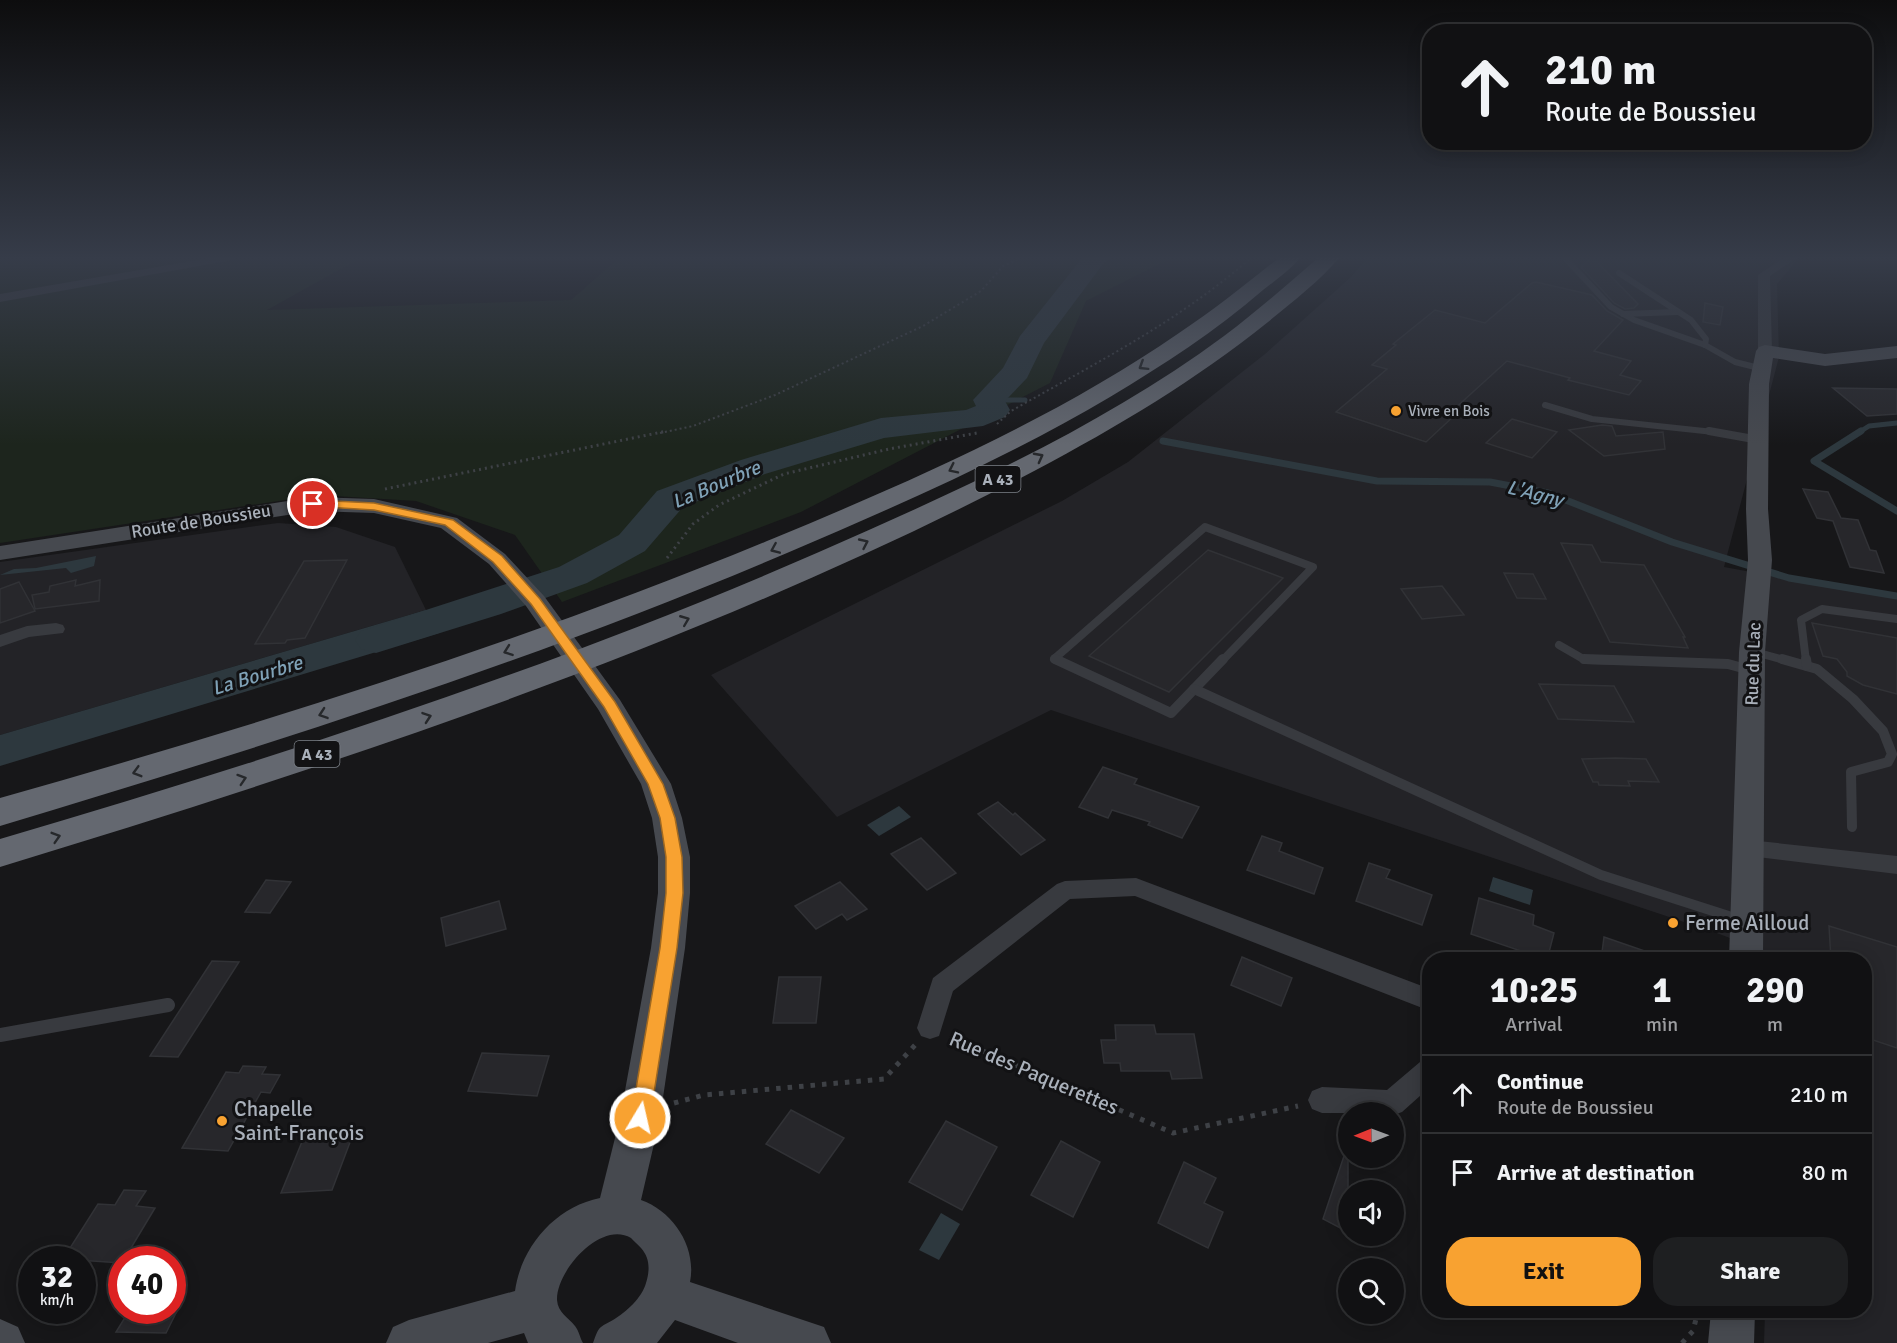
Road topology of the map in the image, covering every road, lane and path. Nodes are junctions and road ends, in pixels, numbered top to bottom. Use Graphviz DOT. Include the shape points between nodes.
graph roads {
  1 [pos="933,320"];
  2 [pos="1171,320"];
  3 [pos="1213,320"];
  4 [pos="1257,320"];
  5 [pos="1633,320"];
  6 [pos="1691,320"];
  7 [pos="1764,320"];
  8 [pos="1705,345"];
  9 [pos="1897,352"];
  10 [pos="1764,360"];
  11 [pos="1545,405"];
  12 [pos="987,428"];
  13 [pos="977,433"];
  14 [pos="1759,440"];
  15 [pos="352,504"];
  16 [pos="0,554"];
  17 [pos="667,558"];
  18 [pos="1897,619"];
  19 [pos="56,629"];
  20 [pos="0,641"];
  21 [pos="1559,645"];
  22 [pos="1752,661"];
  23 [pos="1807,666"];
  24 [pos="1194,689"];
  25 [pos="1892,764"];
  26 [pos="0,812"];
  27 [pos="1852,827"];
  28 [pos="1749,849"];
  29 [pos="0,854"];
  30 [pos="1897,865"];
  31 [pos="1746,922"];
  32 [pos="1746,952"];
  33 [pos="1422,997"];
  34 [pos="168,1005"];
  35 [pos="930,1028"];
  36 [pos="0,1035"];
  37 [pos="1422,1077"];
  38 [pos="1322,1100"];
  39 [pos="640,1118"];
  40 [pos="618,1215"];
  41 [pos="665,1295"];
  42 [pos="536,1307"];
  43 [pos="1696,1318"];
  44 [pos="1733,1318"];
  45 [pos="409,1343"];
  46 [pos="560,1343"];
  47 [pos="616,1343"];
  48 [pos="808,1343"];
  49 [pos="1682,1343"];
  50 [pos="1731,1343"];
  1 -- 15 [label="path" via="776,395 693,426 391,488"];
  2 -- 12 [label="path"];
  3 -- 26 [label="highway, A 43, one-way" via="1088,399 956,467 759,556 417,683 171,763"];
  29 -- 4 [label="highway, A 43, one-way" via="438,713 663,629 798,573 995,481 1127,408 1213,354"];
  5 -- 8 [label="lane"];
  6 -- 8 [label="lane" via="1706,339"];
  7 -- 10 [label="street, Rue du Lac"];
  8 -- 10 [label="lane" via="1736,362"];
  9 -- 10 [label="street" via="1825,360"];
  10 -- 14 [label="street, Rue du Lac" via="1759,384"];
  11 -- 14 [label="lane" via="1592,419"];
  13 -- 17 [label="path" via="784,474 719,505 693,524"];
  14 -- 22 [label="street, Rue du Lac" via="1759,572"];
  15 -- 16 [label="street, Route de Boussieu" via="313,504"];
  15 -- 39 [label="street, Route de Boussieu" via="449,523 498,559 535,601 610,706 656,784 674,857 674,893"];
  18 -- 23 [label="lane" via="1822,609 1809,614 1801,620"];
  19 -- 20 [label="street" via="27,632"];
  21 -- 22 [label="lane" via="1585,660 1728,664"];
  22 -- 23 [label="lane"];
  22 -- 28 [label="street, Rue du Lac"];
  23 -- 25 [label="lane" via="1817,669 1845,692 1883,731"];
  24 -- 24 [label="lane" via="1171,713 1054,659 1205,527 1313,567"];
  24 -- 31 [label="lane" via="1601,875"];
  25 -- 27 [label="lane" via="1851,772"];
  28 -- 30 [label="street"];
  28 -- 31 [label="street, Rue du Lac"];
  31 -- 32 [label="street, Rue du Lac"];
  33 -- 35 [label="street, Rue des Paquerettes" via="1136,886 1065,890 942,985"];
  34 -- 36 [label="lane"];
  35 -- 38 [label="path, Rue des Paquerettes" via="1173,1133"];
  35 -- 39 [label="path" via="884,1079 704,1095 662,1106"];
  37 -- 38 [label="street" via="1392,1102"];
  39 -- 40 [label="street, Route de Boussieu"];
  40 -- 41 [label="street" via="640,1219 656,1231 667,1249 671,1271"];
  40 -- 42 [label="street" via="592,1220 568,1233 549,1255 537,1280"];
  41 -- 47 [label="street" via="632,1336"];
  41 -- 48 [label="street"];
  42 -- 45 [label="street"];
  42 -- 46 [label="street" via="544,1328"];
  43 -- 49 [label="path" via="1693,1330"];
  44 -- 50 [label="street"];
}
